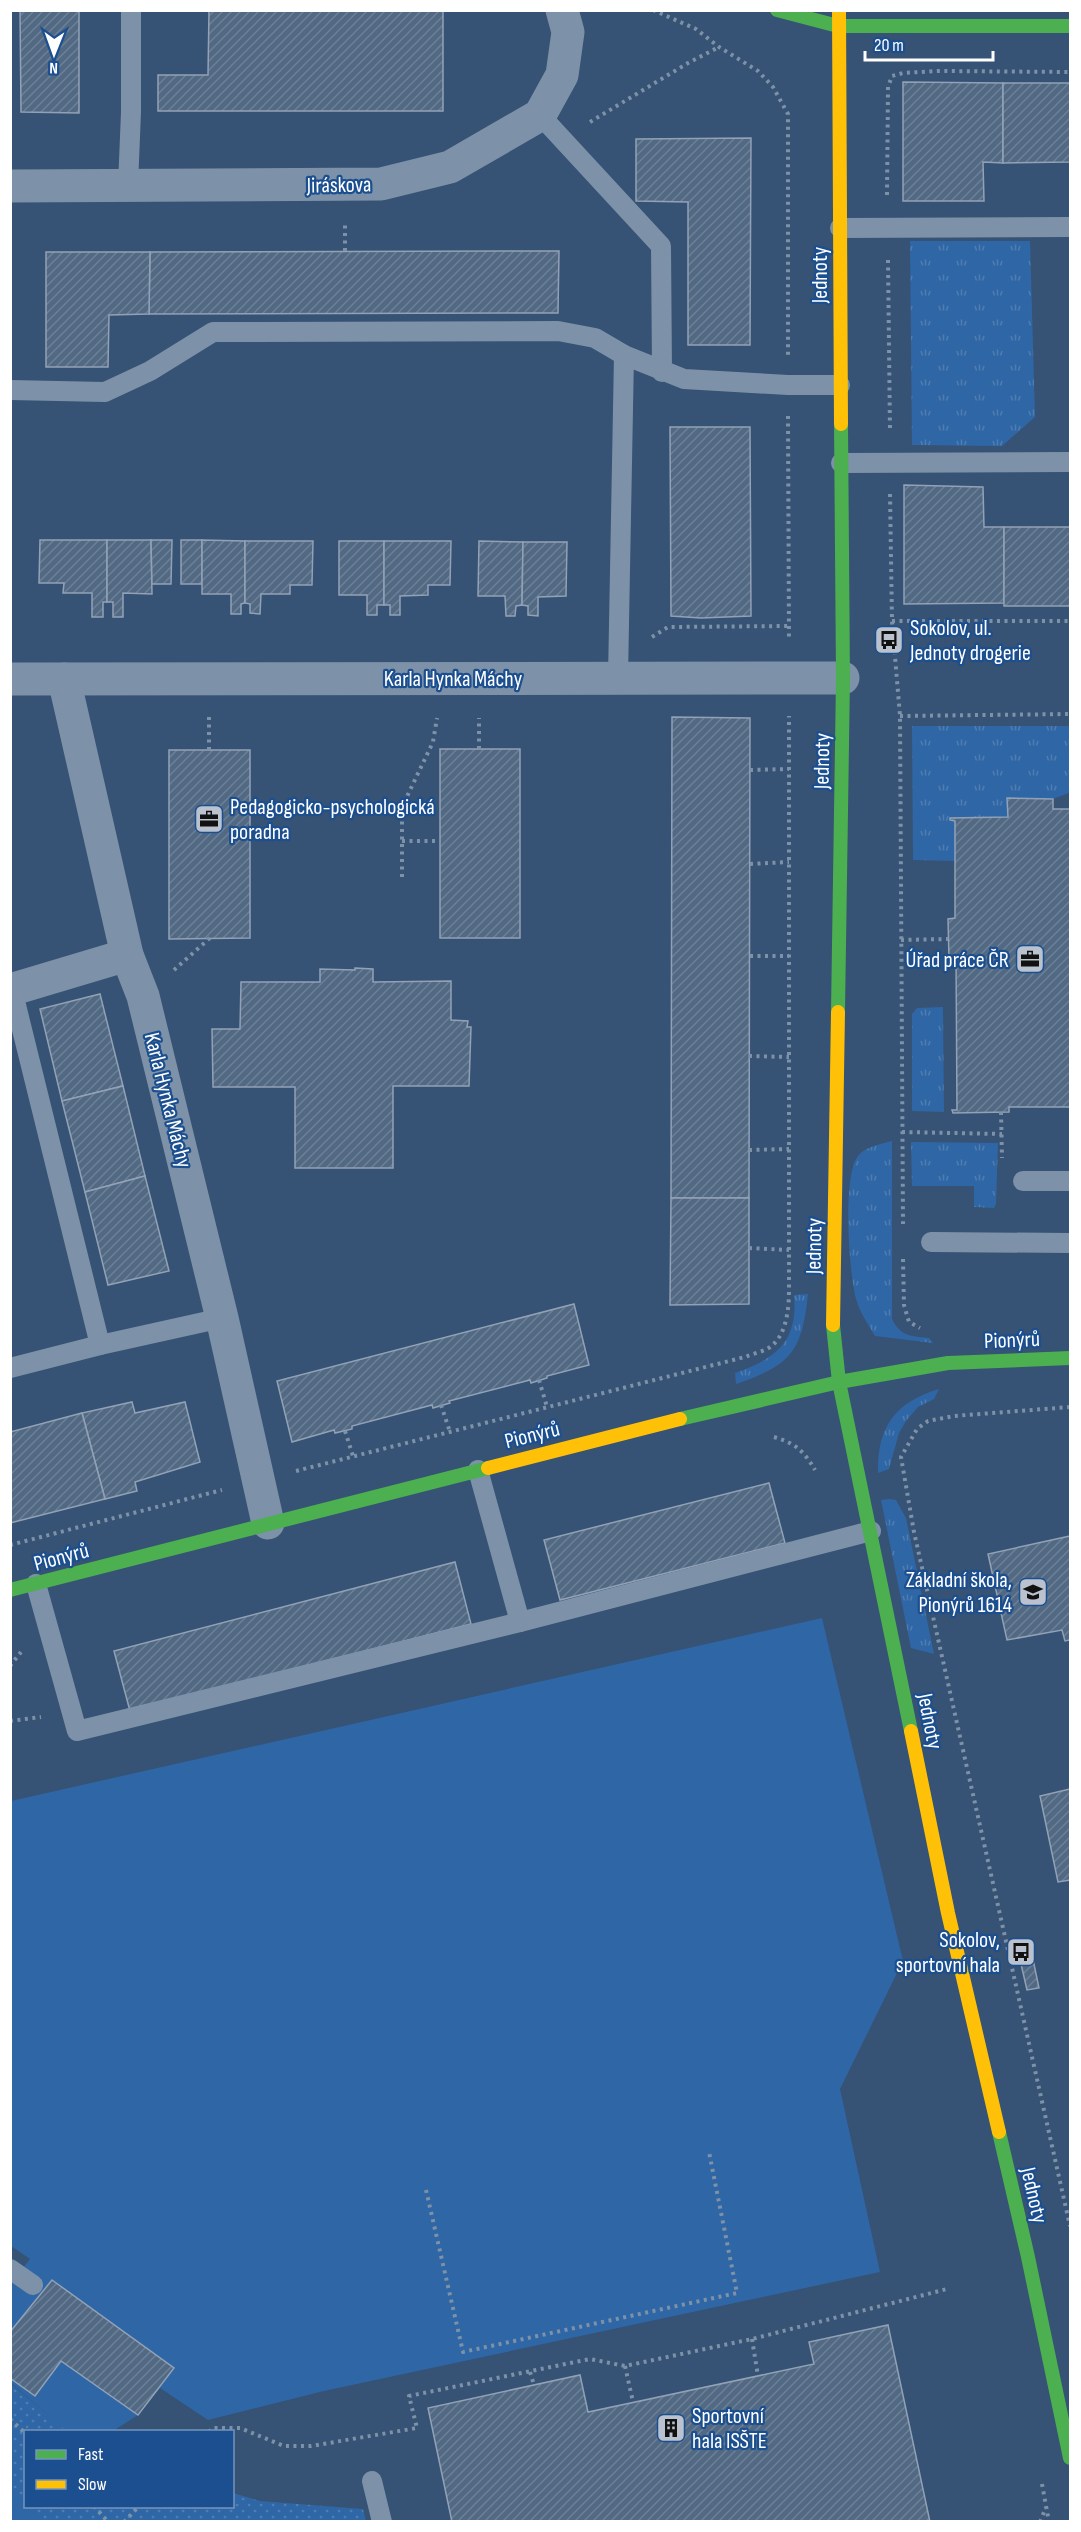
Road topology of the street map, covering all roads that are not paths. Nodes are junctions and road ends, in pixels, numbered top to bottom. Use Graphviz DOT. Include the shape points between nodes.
graph roads {
  1 [pos="131,10"];
  2 [pos="562,10"];
  3 [pos="777,10"];
  4 [pos="839,10"];
  5 [pos="838,26"];
  6 [pos="1071,26"];
  7 [pos="540,115"];
  8 [pos="10,186"];
  9 [pos="128,186"];
  10 [pos="1071,227"];
  11 [pos="840,228"];
  12 [pos="624,355"];
  13 [pos="662,372"];
  14 [pos="840,385"];
  15 [pos="10,390"];
  16 [pos="1071,462"];
  17 [pos="841,463"];
  18 [pos="618,678"];
  19 [pos="843,678"];
  20 [pos="10,679"];
  21 [pos="64,679"];
  22 [pos="127,955"];
  23 [pos="11,989"];
  24 [pos="1023,1181"];
  25 [pos="1071,1181"];
  26 [pos="931,1242"];
  27 [pos="1071,1243"];
  28 [pos="222,1318"];
  29 [pos="100,1345"];
  30 [pos="1071,1358"];
  31 [pos="10,1368"];
  32 [pos="839,1382"];
  33 [pos="478,1470"];
  34 [pos="268,1523"];
  35 [pos="871,1531"];
  36 [pos="36,1584"];
  37 [pos="10,1590"];
  38 [pos="520,1622"];
  39 [pos="10,2269"];
  40 [pos="33,2285"];
  41 [pos="1069,2448"];
  42 [pos="372,2481"];
  43 [pos="382,2522"];
  1 -- 9 [label="lane"];
  2 -- 7 [label="street" via="568,32 562,75"];
  3 -- 5 [label="street"];
  4 -- 5 [label="street, Jednoty"];
  5 -- 6 [label="street"];
  5 -- 11 [label="street, Jednoty"];
  7 -- 9 [label="street, Jiráskova" via="450,167 381,184"];
  7 -- 13 [label="lane" via="661,246"];
  8 -- 9 [label="street, Jiráskova"];
  10 -- 11 [label="lane"];
  11 -- 14 [label="street, Jednoty"];
  12 -- 13 [label="lane"];
  12 -- 15 [label="lane" via="595,338 558,331 213,332 150,371 105,392"];
  12 -- 18 [label="lane"];
  13 -- 14 [label="lane" via="684,380"];
  14 -- 17 [label="street, Jednoty"];
  16 -- 17 [label="lane"];
  17 -- 19 [label="street, Jednoty"];
  18 -- 19 [label="street, Karla Hynka Máchy"];
  18 -- 21 [label="street, Karla Hynka Máchy"];
  19 -- 32 [label="street, Jednoty" via="833,1327"];
  20 -- 21 [label="street, Karla Hynka Máchy"];
  21 -- 22 [label="street, Karla Hynka Máchy"];
  22 -- 23 [label="street"];
  22 -- 28 [label="street, Karla Hynka Máchy" via="143,996"];
  23 -- 29 [label="lane"];
  24 -- 25 [label="lane"];
  26 -- 27 [label="lane"];
  28 -- 29 [label="lane"];
  28 -- 34 [label="street, Karla Hynka Máchy"];
  29 -- 31 [label="lane"];
  30 -- 32 [label="street, Pionýrů" via="948,1363"];
  32 -- 33 [label="street, Pionýrů"];
  32 -- 35 [label="street, Jednoty"];
  33 -- 34 [label="street, Pionýrů"];
  33 -- 38 [label="lane"];
  34 -- 36 [label="street, Pionýrů"];
  35 -- 38 [label="lane"];
  35 -- 41 [label="street, Jednoty" via="948,1913"];
  36 -- 37 [label="street, Pionýrů"];
  36 -- 38 [label="lane" via="77,1731"];
  39 -- 40 [label="lane"];
  42 -- 43 [label="lane"];
}
